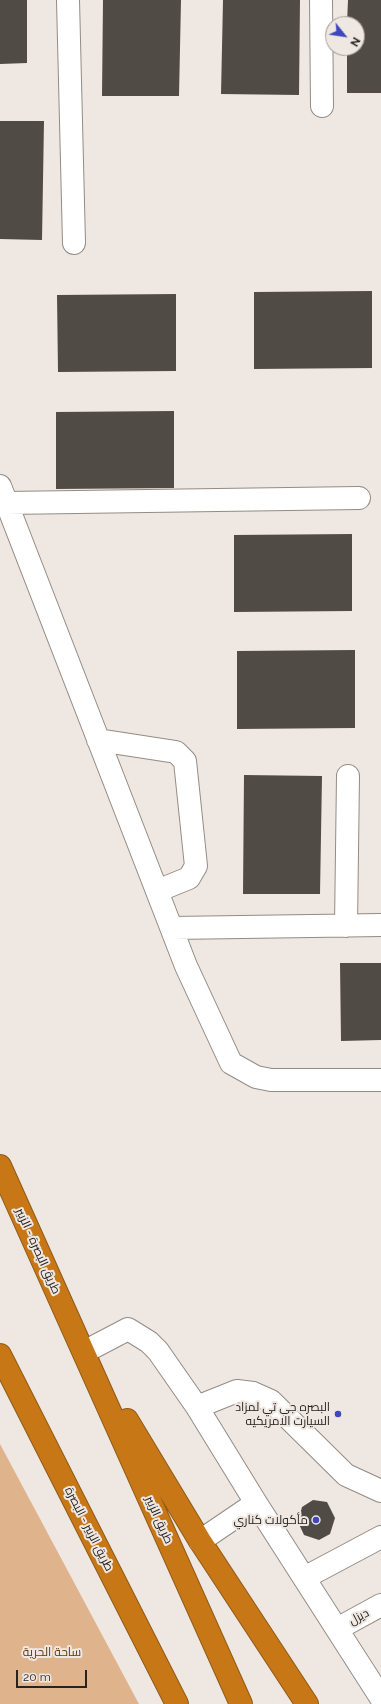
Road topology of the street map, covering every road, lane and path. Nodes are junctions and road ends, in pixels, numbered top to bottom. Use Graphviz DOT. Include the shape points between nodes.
graph roads {
  1 [pos="68,0"];
  2 [pos="321,0"];
  3 [pos="322,106"];
  4 [pos="74,243"];
  5 [pos="3,494"];
  6 [pos="359,498"];
  7 [pos="98,740"];
  8 [pos="348,776"];
  9 [pos="157,891"];
  10 [pos="381,925"];
  11 [pos="346,926"];
  12 [pos="172,928"];
  13 [pos="381,1080"];
  14 [pos="0,1166"];
  15 [pos="81,1344"];
  16 [pos="0,1355"];
  17 [pos="197,1407"];
  18 [pos="381,1491"];
  19 [pos="256,1503"];
  20 [pos="381,1537"];
  21 [pos="200,1541"];
  22 [pos="304,1578"];
  23 [pos="381,1605"];
  24 [pos="337,1629"];
  25 [pos="378,1686"];
  26 [pos="175,1701"];
  27 [pos="241,1704"];
  28 [pos="308,1704"];
  1 -- 4 [label="street"];
  2 -- 3 [label="street"];
  5 -- 6 [label="street"];
  5 -- 7 [label="street"];
  7 -- 9 [label="street"];
  7 -- 9 [label="street" via="176,752 185,761 196,866 189,878"];
  8 -- 11 [label="street"];
  9 -- 12 [label="street"];
  10 -- 11 [label="street"];
  11 -- 12 [label="street"];
  12 -- 13 [label="street" via="186,966 231,1063 256,1077 271,1080"];
  14 -- 15 [label="highway, طريق البصرة - الزبير"];
  15 -- 17 [label="street" via="128,1329 158,1351"];
  15 -- 21 [label="highway"];
  15 -- 27 [label="highway, طريق الزبير"];
  16 -- 26 [label="highway, طريق الزبير - البصرة"];
  17 -- 18 [label="street" via="237,1391 253,1393 271,1401 346,1475"];
  17 -- 19 [label="street"];
  19 -- 21 [label="street"];
  19 -- 22 [label="street"];
  20 -- 22 [label="street"];
  21 -- 28 [label="highway"];
  22 -- 24 [label="street"];
  23 -- 24 [label="street, ديزل"];
  24 -- 25 [label="street"];
}
